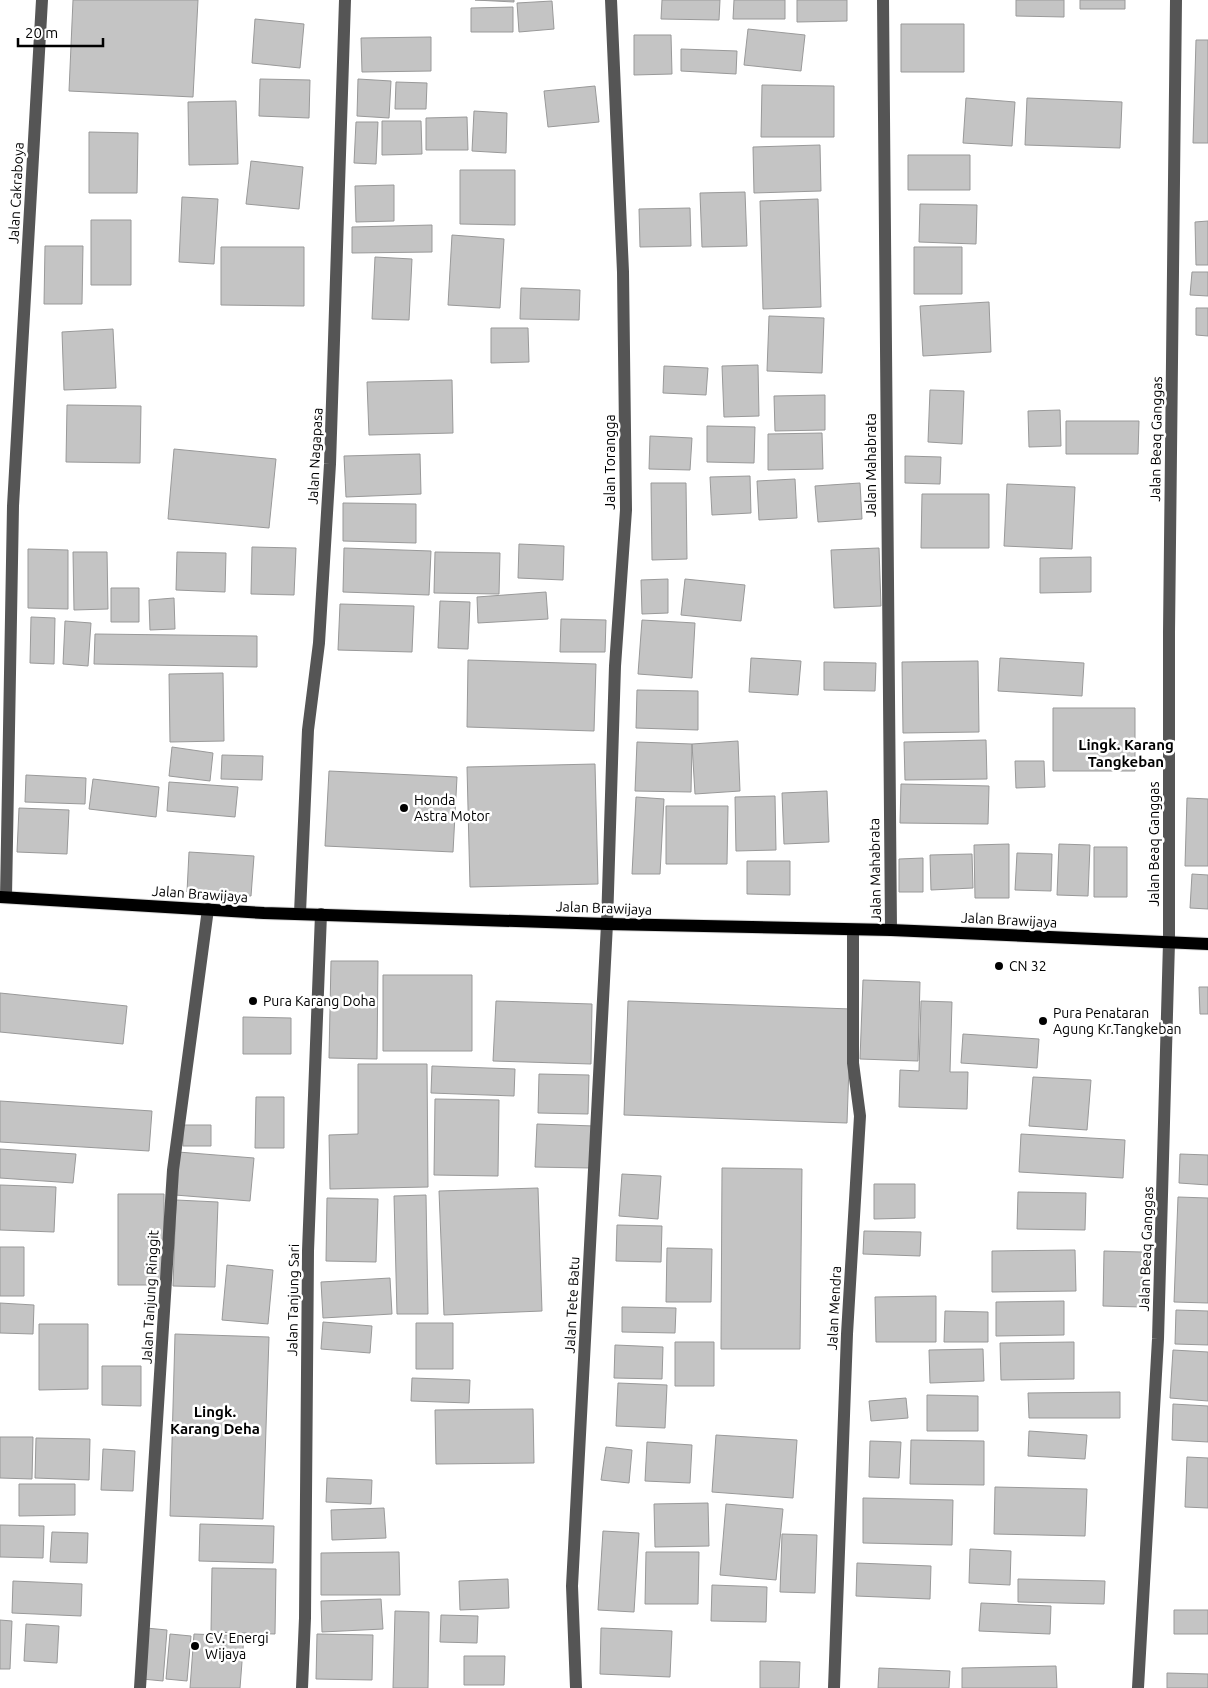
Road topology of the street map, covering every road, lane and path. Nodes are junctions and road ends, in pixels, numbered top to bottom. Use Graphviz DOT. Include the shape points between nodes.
graph roads {
  1 [pos="42,0"];
  2 [pos="345,0"];
  3 [pos="611,0"];
  4 [pos="883,0"];
  5 [pos="1176,0"];
  6 [pos="3,897"];
  7 [pos="208,909"];
  8 [pos="300,913"];
  9 [pos="322,914"];
  10 [pos="608,924"];
  11 [pos="853,930"];
  12 [pos="891,930"];
  13 [pos="1169,942"];
  14 [pos="1208,944"];
  15 [pos="140,1688"];
  16 [pos="302,1688"];
  17 [pos="576,1688"];
  18 [pos="834,1688"];
  19 [pos="1138,1688"];
  1 -- 6 [label="street, Jalan Cakraboya" via="14,506"];
  2 -- 8 [label="street, Jalan Nagapasa" via="330,464 319,643 308,730"];
  3 -- 10 [label="street, Jalan Torangga" via="623,272 626,510 615,666"];
  4 -- 12 [label="street, Jalan Mahabrata"];
  5 -- 13 [label="street, Jalan Beaq Ganggas"];
  6 -- 7 [label="main road, Jalan Brawijaya"];
  7 -- 8 [label="main road, Jalan Brawijaya"];
  7 -- 15 [label="street, Jalan Tanjung Ringgit" via="173,1170"];
  8 -- 9 [label="main road, Jalan Brawijaya"];
  9 -- 10 [label="main road, Jalan Brawijaya"];
  9 -- 16 [label="street, Jalan Tanjung Sari" via="308,1251"];
  10 -- 11 [label="main road, Jalan Brawijaya"];
  10 -- 17 [label="street, Jalan Tete Batu" via="572,1586"];
  11 -- 12 [label="main road, Jalan Brawijaya"];
  11 -- 18 [label="street, Jalan Mendra" via="853,1063 860,1116 847,1334"];
  12 -- 13 [label="main road, Jalan Brawijaya"];
  13 -- 14 [label="main road, Jalan Brawijaya"];
  13 -- 19 [label="street, Jalan Beaq Ganggas" via="1158,1339"];
}
